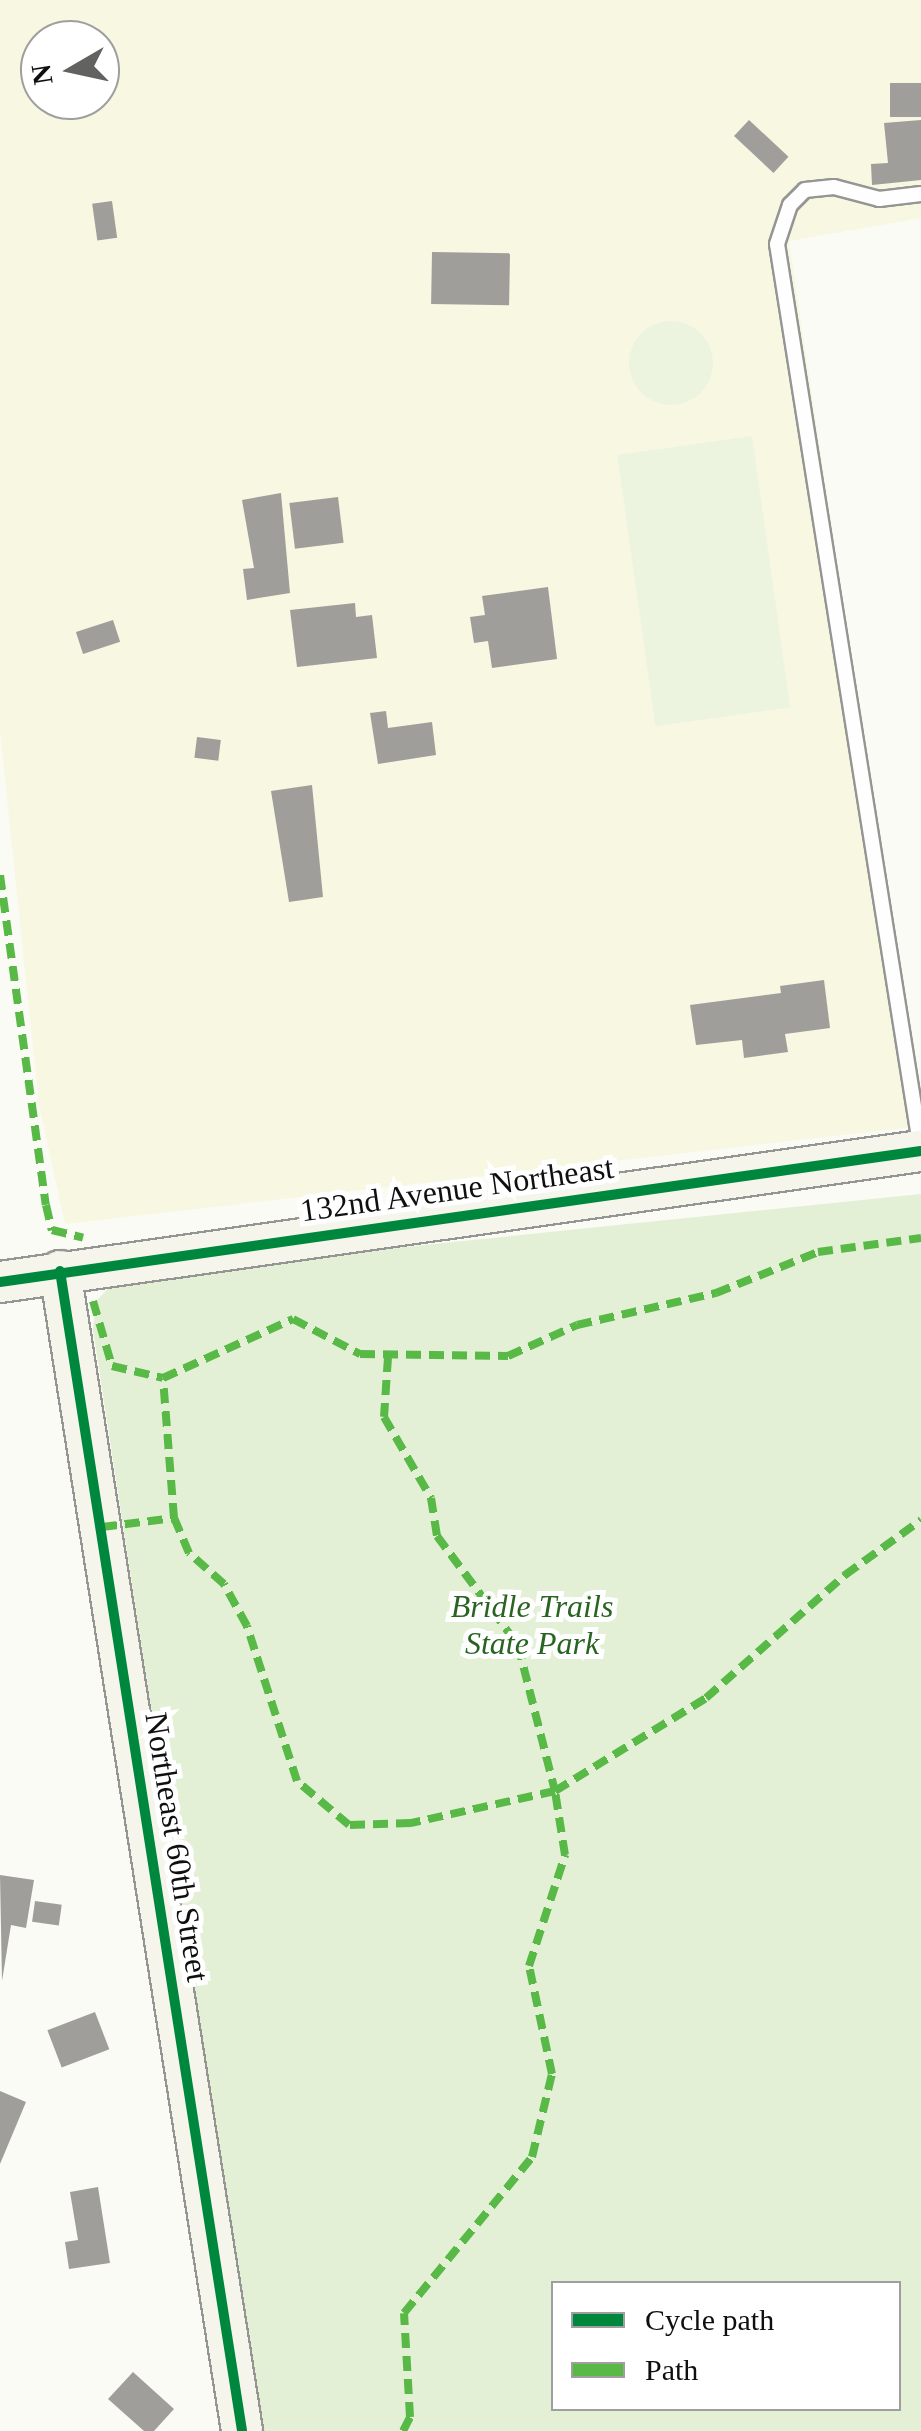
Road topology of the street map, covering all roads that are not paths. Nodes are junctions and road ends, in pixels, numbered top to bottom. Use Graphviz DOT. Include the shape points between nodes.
graph roads {
  1 [pos="921,194"];
  2 [pos="921,1150"];
  3 [pos="60,1271"];
  4 [pos="0,1282"];
  5 [pos="242,2431"];
  1 -- 2 [label="lane" via="879,199 834,188 805,190 790,205 777,244"];
  2 -- 3 [label="street, 132nd Avenue Northeast"];
  3 -- 4 [label="street, 132nd Avenue Northeast"];
  3 -- 5 [label="street, Northeast 60th Street"];
}
